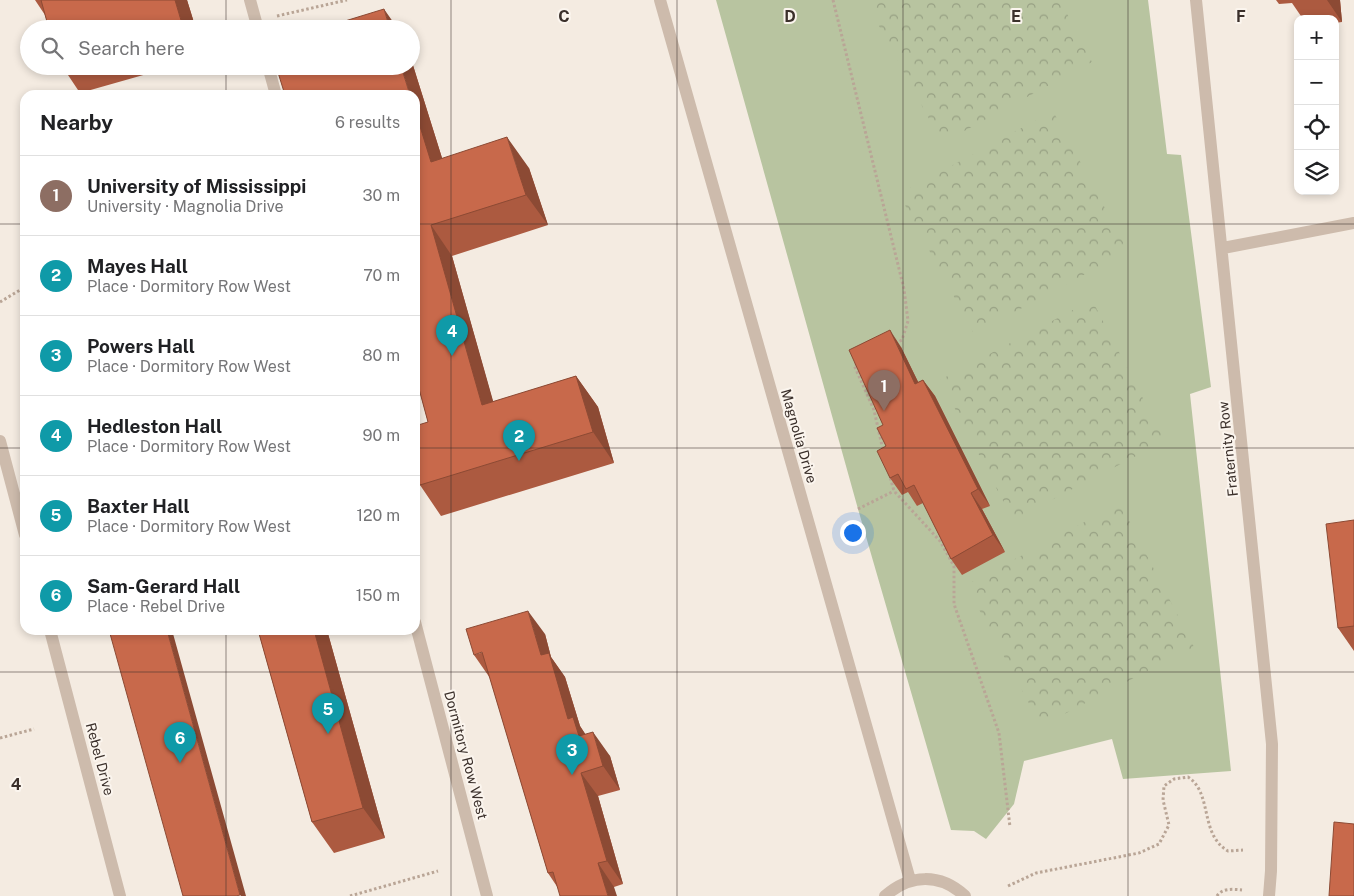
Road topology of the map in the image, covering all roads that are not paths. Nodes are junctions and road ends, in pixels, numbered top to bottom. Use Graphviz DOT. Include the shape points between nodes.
graph roads {
  1 [pos="250,0"];
  2 [pos="660,0"];
  3 [pos="1196,0"];
  4 [pos="256,20"];
  5 [pos="270,75"];
  6 [pos="275,90"];
  7 [pos="1354,223"];
  8 [pos="1223,248"];
  9 [pos="0,441"];
  10 [pos="20,516"];
  11 [pos="51,635"];
  12 [pos="418,635"];
  13 [pos="910,880"];
  14 [pos="120,896"];
  15 [pos="487,896"];
  16 [pos="885,896"];
  17 [pos="965,896"];
  18 [pos="1269,896"];
  1 -- 4 [label="street"];
  2 -- 13 [label="street, Magnolia Drive"];
  3 -- 8 [label="street, Fraternity Row"];
  5 -- 6 [label="street"];
  7 -- 8 [label="street"];
  8 -- 18 [label="street, Fraternity Row" via="1272,744"];
  9 -- 10 [label="street"];
  11 -- 14 [label="street, Rebel Drive"];
  12 -- 15 [label="street, Dormitory Row West"];
  13 -- 16 [label="street"];
  13 -- 17 [label="street" via="940,880"];
}
